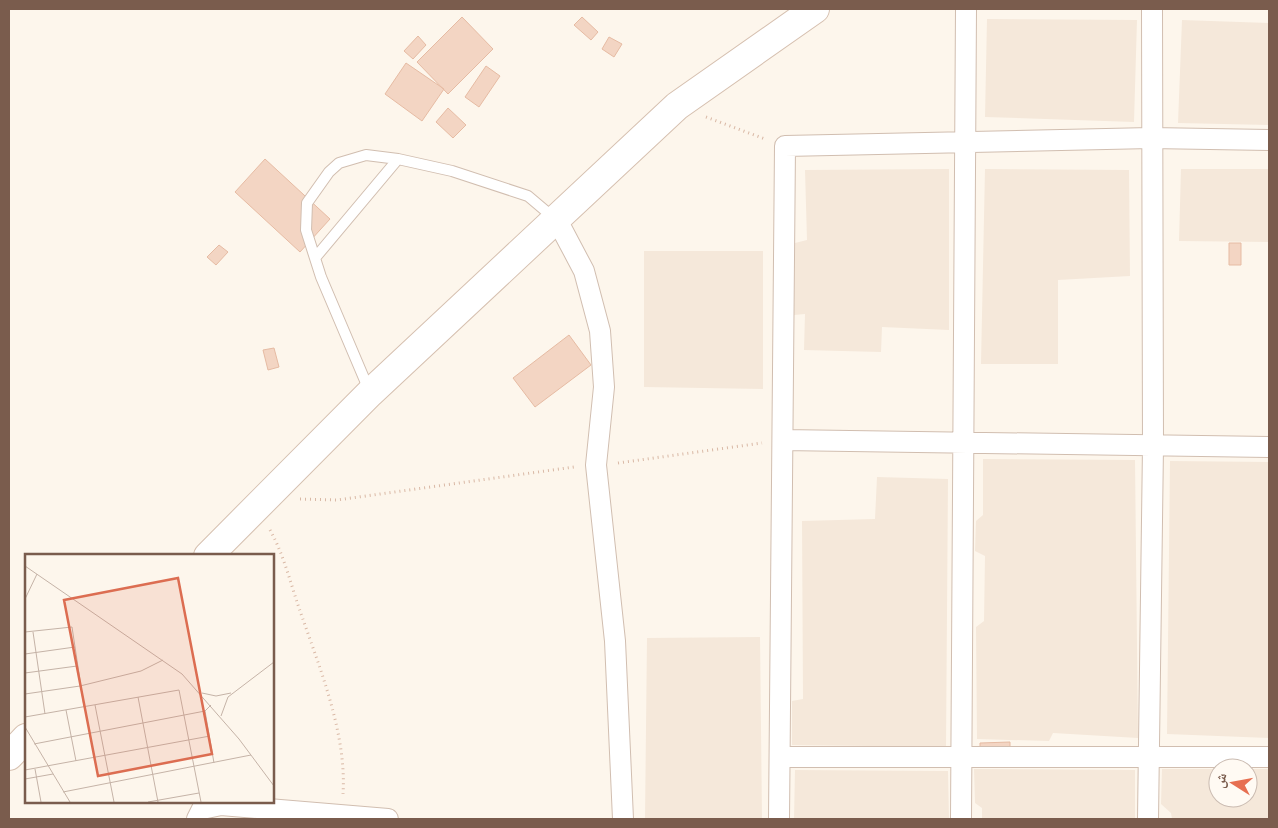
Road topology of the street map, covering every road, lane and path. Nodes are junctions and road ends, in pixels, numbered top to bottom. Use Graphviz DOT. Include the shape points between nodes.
graph roads {
  1 [pos="815,9"];
  2 [pos="966,9"];
  3 [pos="1152,9"];
  4 [pos="677,106"];
  5 [pos="1151,138"];
  6 [pos="1269,140"];
  7 [pos="965,143"];
  8 [pos="785,146"];
  9 [pos="398,159"];
  10 [pos="557,220"];
  11 [pos="315,258"];
  12 [pos="370,393"];
  13 [pos="783,440"];
  14 [pos="963,441"];
  15 [pos="1153,446"];
  16 [pos="1269,446"];
  17 [pos="596,465"];
  18 [pos="262,501"];
  19 [pos="210,554"];
  20 [pos="25,739"];
  21 [pos="9,756"];
  22 [pos="781,757"];
  23 [pos="1269,757"];
  24 [pos="960,758"];
  25 [pos="1149,758"];
  26 [pos="341,817"];
  27 [pos="197,819"];
  28 [pos="388,819"];
  29 [pos="623,819"];
  30 [pos="779,819"];
  31 [pos="961,819"];
  32 [pos="1148,819"];
  1 -- 4 [label="main road"];
  2 -- 7 [label="street"];
  3 -- 5 [label="street"];
  4 -- 8 [label="path"];
  4 -- 10 [label="main road"];
  5 -- 6 [label="street"];
  5 -- 7 [label="street"];
  5 -- 15 [label="street"];
  7 -- 8 [label="street"];
  7 -- 14 [label="street"];
  8 -- 13 [label="street"];
  9 -- 10 [label="lane" via="452,171 528,196"];
  9 -- 11 [label="lane"];
  9 -- 11 [label="lane" via="366,155 355,157 339,163 329,172 307,203 306,230"];
  10 -- 12 [label="main road"];
  10 -- 17 [label="street" via="584,271 600,331 604,388"];
  11 -- 12 [label="lane"];
  12 -- 18 [label="main road"];
  13 -- 14 [label="street"];
  13 -- 17 [label="path"];
  13 -- 22 [label="street"];
  14 -- 15 [label="street"];
  14 -- 24 [label="street"];
  15 -- 16 [label="street"];
  15 -- 25 [label="street"];
  17 -- 18 [label="path" via="337,500"];
  17 -- 29 [label="street" via="616,641"];
  18 -- 19 [label="main road"];
  18 -- 26 [label="path" via="340,739 344,772"];
  20 -- 21 [label="main road"];
  22 -- 24 [label="street"];
  22 -- 30 [label="street"];
  23 -- 25 [label="street"];
  24 -- 25 [label="street"];
  24 -- 31 [label="street"];
  25 -- 32 [label="street"];
  26 -- 27 [label="street" via="221,805 202,809"];
  26 -- 28 [label="street"];
}
